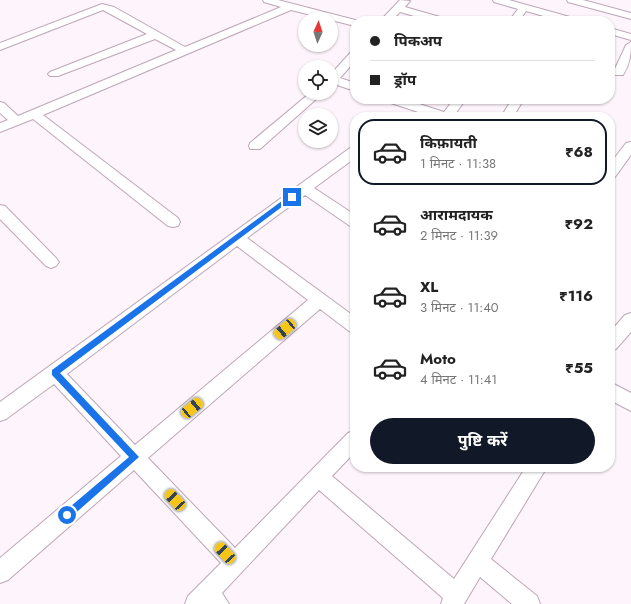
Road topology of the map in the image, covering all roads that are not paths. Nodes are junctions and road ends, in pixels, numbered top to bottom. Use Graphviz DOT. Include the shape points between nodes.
graph roads {
  1 [pos="268,0"];
  2 [pos="406,0"];
  3 [pos="498,0"];
  4 [pos="572,0"];
  5 [pos="290,7"];
  6 [pos="524,7"];
  7 [pos="398,8"];
  8 [pos="390,16"];
  9 [pos="426,16"];
  10 [pos="518,16"];
  11 [pos="556,16"];
  12 [pos="631,16"];
  13 [pos="350,21"];
  14 [pos="615,32"];
  15 [pos="157,34"];
  16 [pos="631,37"];
  17 [pos="631,45"];
  18 [pos="0,47"];
  19 [pos="185,51"];
  20 [pos="350,60"];
  21 [pos="615,70"];
  22 [pos="615,72"];
  23 [pos="338,73"];
  24 [pos="54,74"];
  25 [pos="631,77"];
  26 [pos="338,82"];
  27 [pos="350,85"];
  28 [pos="309,100"];
  29 [pos="406,104"];
  30 [pos="0,106"];
  31 [pos="415,107"];
  32 [pos="408,112"];
  33 [pos="431,112"];
  34 [pos="34,114"];
  35 [pos="16,121"];
  36 [pos="0,128"];
  37 [pos="255,146"];
  38 [pos="631,146"];
  39 [pos="350,155"];
  40 [pos="615,167"];
  41 [pos="304,188"];
  42 [pos="0,210"];
  43 [pos="350,219"];
  44 [pos="173,222"];
  45 [pos="236,238"];
  46 [pos="51,262"];
  47 [pos="319,300"];
  48 [pos="350,322"];
  49 [pos="628,328"];
  50 [pos="615,340"];
  51 [pos="55,372"];
  52 [pos="615,393"];
  53 [pos="631,403"];
  54 [pos="0,413"];
  55 [pos="350,444"];
  56 [pos="135,457"];
  57 [pos="534,472"];
  58 [pos="318,477"];
  59 [pos="477,561"];
  60 [pos="235,563"];
  61 [pos="0,572"];
  62 [pos="454,599"];
  63 [pos="207,600"];
  64 [pos="529,604"];
  1 -- 5 [label="street"];
  2 -- 7 [label="street"];
  3 -- 6 [label="street"];
  4 -- 12 [label="street"];
  5 -- 13 [label="street"];
  5 -- 19 [label="street"];
  6 -- 10 [label="street"];
  6 -- 11 [label="street"];
  7 -- 8 [label="street"];
  7 -- 9 [label="street"];
  14 -- 16 [label="street"];
  15 -- 18 [label="street" via="102,7"];
  15 -- 19 [label="street"];
  15 -- 24 [label="street"];
  17 -- 21 [label="street"];
  19 -- 34 [label="street"];
  20 -- 23 [label="street"];
  22 -- 25 [label="street"];
  26 -- 27 [label="street"];
  28 -- 37 [label="street"];
  29 -- 31 [label="street"];
  30 -- 35 [label="street"];
  31 -- 32 [label="street"];
  31 -- 33 [label="street"];
  34 -- 35 [label="street"];
  34 -- 44 [label="street"];
  35 -- 36 [label="street"];
  38 -- 40 [label="street"];
  39 -- 41 [label="street"];
  41 -- 43 [label="street"];
  41 -- 45 [label="street"];
  42 -- 46 [label="street"];
  45 -- 47 [label="street"];
  45 -- 51 [label="street"];
  47 -- 48 [label="street"];
  47 -- 56 [label="street"];
  49 -- 50 [label="street"];
  51 -- 54 [label="street"];
  51 -- 56 [label="street"];
  52 -- 53 [label="street"];
  55 -- 58 [label="street"];
  56 -- 60 [label="street"];
  56 -- 61 [label="street"];
  57 -- 59 [label="street"];
  58 -- 60 [label="street"];
  58 -- 62 [label="street"];
  59 -- 62 [label="street"];
  59 -- 64 [label="street"];
  60 -- 63 [label="street"];
}
